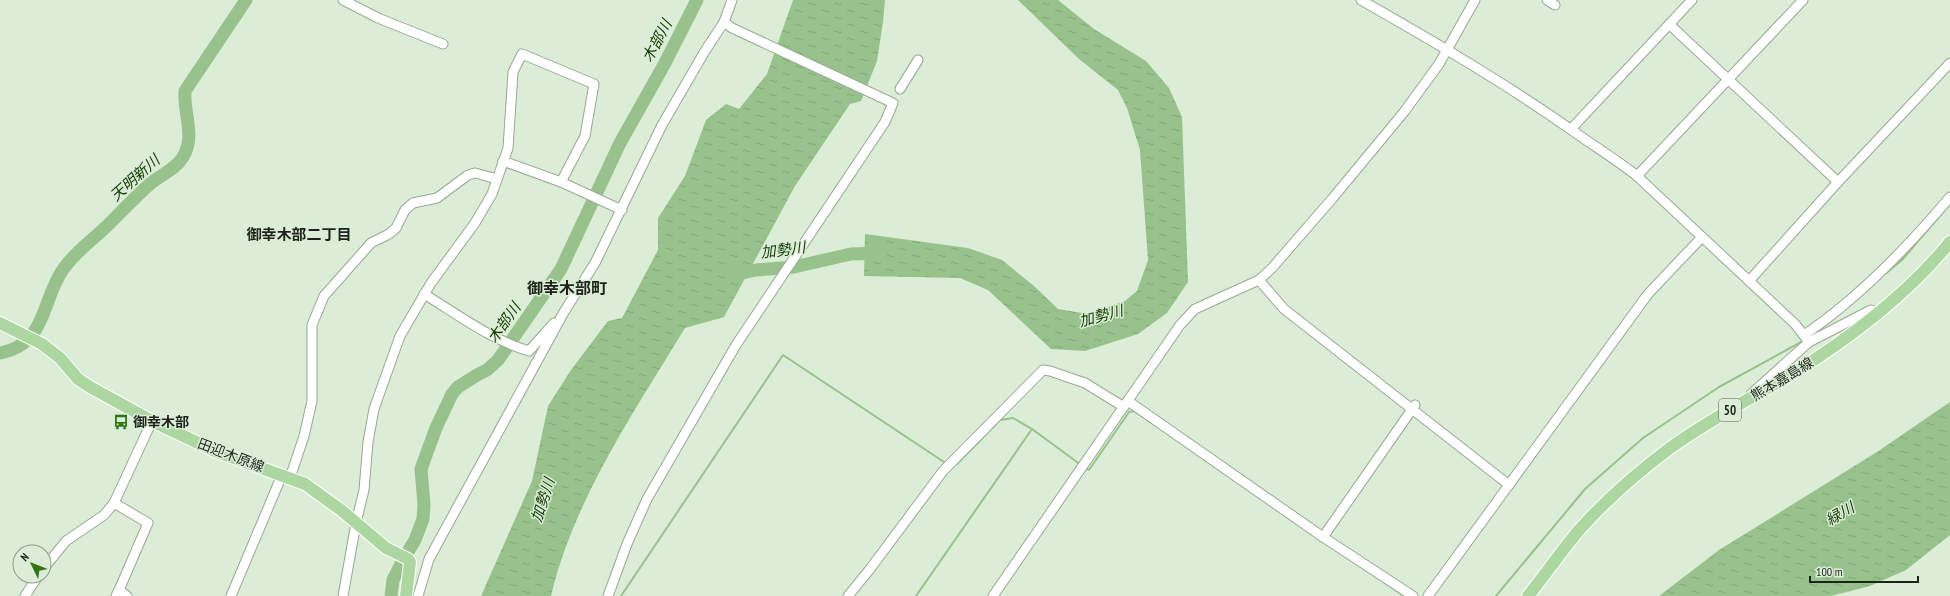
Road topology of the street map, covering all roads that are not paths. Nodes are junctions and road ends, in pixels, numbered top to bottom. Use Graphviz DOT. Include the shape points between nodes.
graph roads {
  1 [pos="343,0"];
  2 [pos="732,0"];
  3 [pos="1361,0"];
  4 [pos="1475,0"];
  5 [pos="1692,0"];
  6 [pos="1804,0"];
  7 [pos="1669,24"];
  8 [pos="728,25"];
  9 [pos="443,44"];
  10 [pos="1446,49"];
  11 [pos="918,60"];
  12 [pos="1950,63"];
  13 [pos="1729,80"];
  14 [pos="900,89"];
  15 [pos="1571,129"];
  16 [pos="504,161"];
  17 [pos="1637,176"];
  18 [pos="498,179"];
  19 [pos="561,182"];
  20 [pos="1838,182"];
  21 [pos="1950,197"];
  22 [pos="622,210"];
  23 [pos="1702,236"];
  24 [pos="1950,242"];
  25 [pos="1259,280"];
  26 [pos="1749,281"];
  27 [pos="424,294"];
  28 [pos="564,312"];
  29 [pos="1878,313"];
  30 [pos="0,323"];
  31 [pos="1806,338"];
  32 [pos="1745,401"];
  33 [pos="1126,404"];
  34 [pos="1412,409"];
  35 [pos="152,421"];
  36 [pos="286,476"];
  37 [pos="1509,484"];
  38 [pos="114,503"];
  39 [pos="356,523"];
  40 [pos="1323,537"];
  41 [pos="52,558"];
  42 [pos="33,584"];
  43 [pos="117,593"];
  44 [pos="25,596"];
  45 [pos="127,596"];
  46 [pos="231,596"];
  47 [pos="344,596"];
  48 [pos="406,596"];
  49 [pos="418,596"];
  50 [pos="608,596"];
  51 [pos="848,596"];
  52 [pos="994,596"];
  53 [pos="1413,596"];
  54 [pos="1428,596"];
  55 [pos="1528,596"];
  1 -- 9 [label="street" via="378,18"];
  2 -- 8 [label="street"];
  3 -- 10 [label="street"];
  4 -- 10 [label="street"];
  5 -- 7 [label="street"];
  6 -- 13 [label="street"];
  7 -- 13 [label="street"];
  7 -- 15 [label="street"];
  8 -- 22 [label="street" via="705,51 662,125"];
  8 -- 50 [label="street" via="894,103 885,122 848,174 732,352 647,499"];
  10 -- 15 [label="street"];
  10 -- 25 [label="street" via="1439,64 1404,112 1332,199"];
  11 -- 14 [label="street"];
  12 -- 20 [label="street"];
  13 -- 17 [label="street"];
  13 -- 20 [label="street"];
  15 -- 17 [label="street"];
  16 -- 18 [label="street"];
  16 -- 19 [label="street"];
  16 -- 19 [label="street" via="508,148 513,72 522,54 594,84 585,136"];
  17 -- 23 [label="street"];
  18 -- 27 [label="street" via="475,223"];
  18 -- 36 [label="street" via="475,173 468,175 437,198 413,203 405,210 396,228 371,243 324,296 312,325 312,401 304,436"];
  19 -- 22 [label="street"];
  20 -- 26 [label="street"];
  21 -- 31 [label="street" via="1893,260"];
  22 -- 28 [label="street" via="595,262"];
  23 -- 26 [label="street"];
  23 -- 37 [label="street" via="1648,294"];
  24 -- 29 [label="main road, 熊本嘉島線 / 50" via="1924,271"];
  25 -- 33 [label="street" via="1195,309 1180,325"];
  25 -- 34 [label="street" via="1284,309"];
  26 -- 31 [label="street" via="1795,324"];
  27 -- 28 [label="street" via="494,336 529,351"];
  27 -- 39 [label="street" via="400,336 374,409 364,490"];
  28 -- 49 [label="street" via="429,558"];
  29 -- 31 [label="street" via="1871,310"];
  29 -- 32 [label="main road, 熊本嘉島線 / 50" via="1813,360"];
  30 -- 35 [label="main road, 田迎木原線" via="36,341 60,358 78,379 90,387"];
  31 -- 32 [label="street"];
  32 -- 55 [label="main road, 熊本嘉島線 / 50" via="1694,431 1622,487 1579,530"];
  33 -- 40 [label="street"];
  33 -- 51 [label="street" via="1086,383 1043,370 943,471"];
  33 -- 52 [label="street"];
  34 -- 37 [label="street" via="1415,405"];
  34 -- 40 [label="street"];
  35 -- 36 [label="main road, 田迎木原線" via="215,451"];
  35 -- 38 [label="street"];
  36 -- 39 [label="main road, 田迎木原線" via="321,494"];
  36 -- 46 [label="street"];
  37 -- 54 [label="street"];
  38 -- 41 [label="street" via="104,514 66,541"];
  38 -- 43 [label="street" via="148,523"];
  39 -- 47 [label="street"];
  39 -- 48 [label="main road, 田迎木原線" via="386,548 408,559 410,562"];
  40 -- 53 [label="street"];
  42 -- 44 [label="street"];
  43 -- 45 [label="street"];
}
